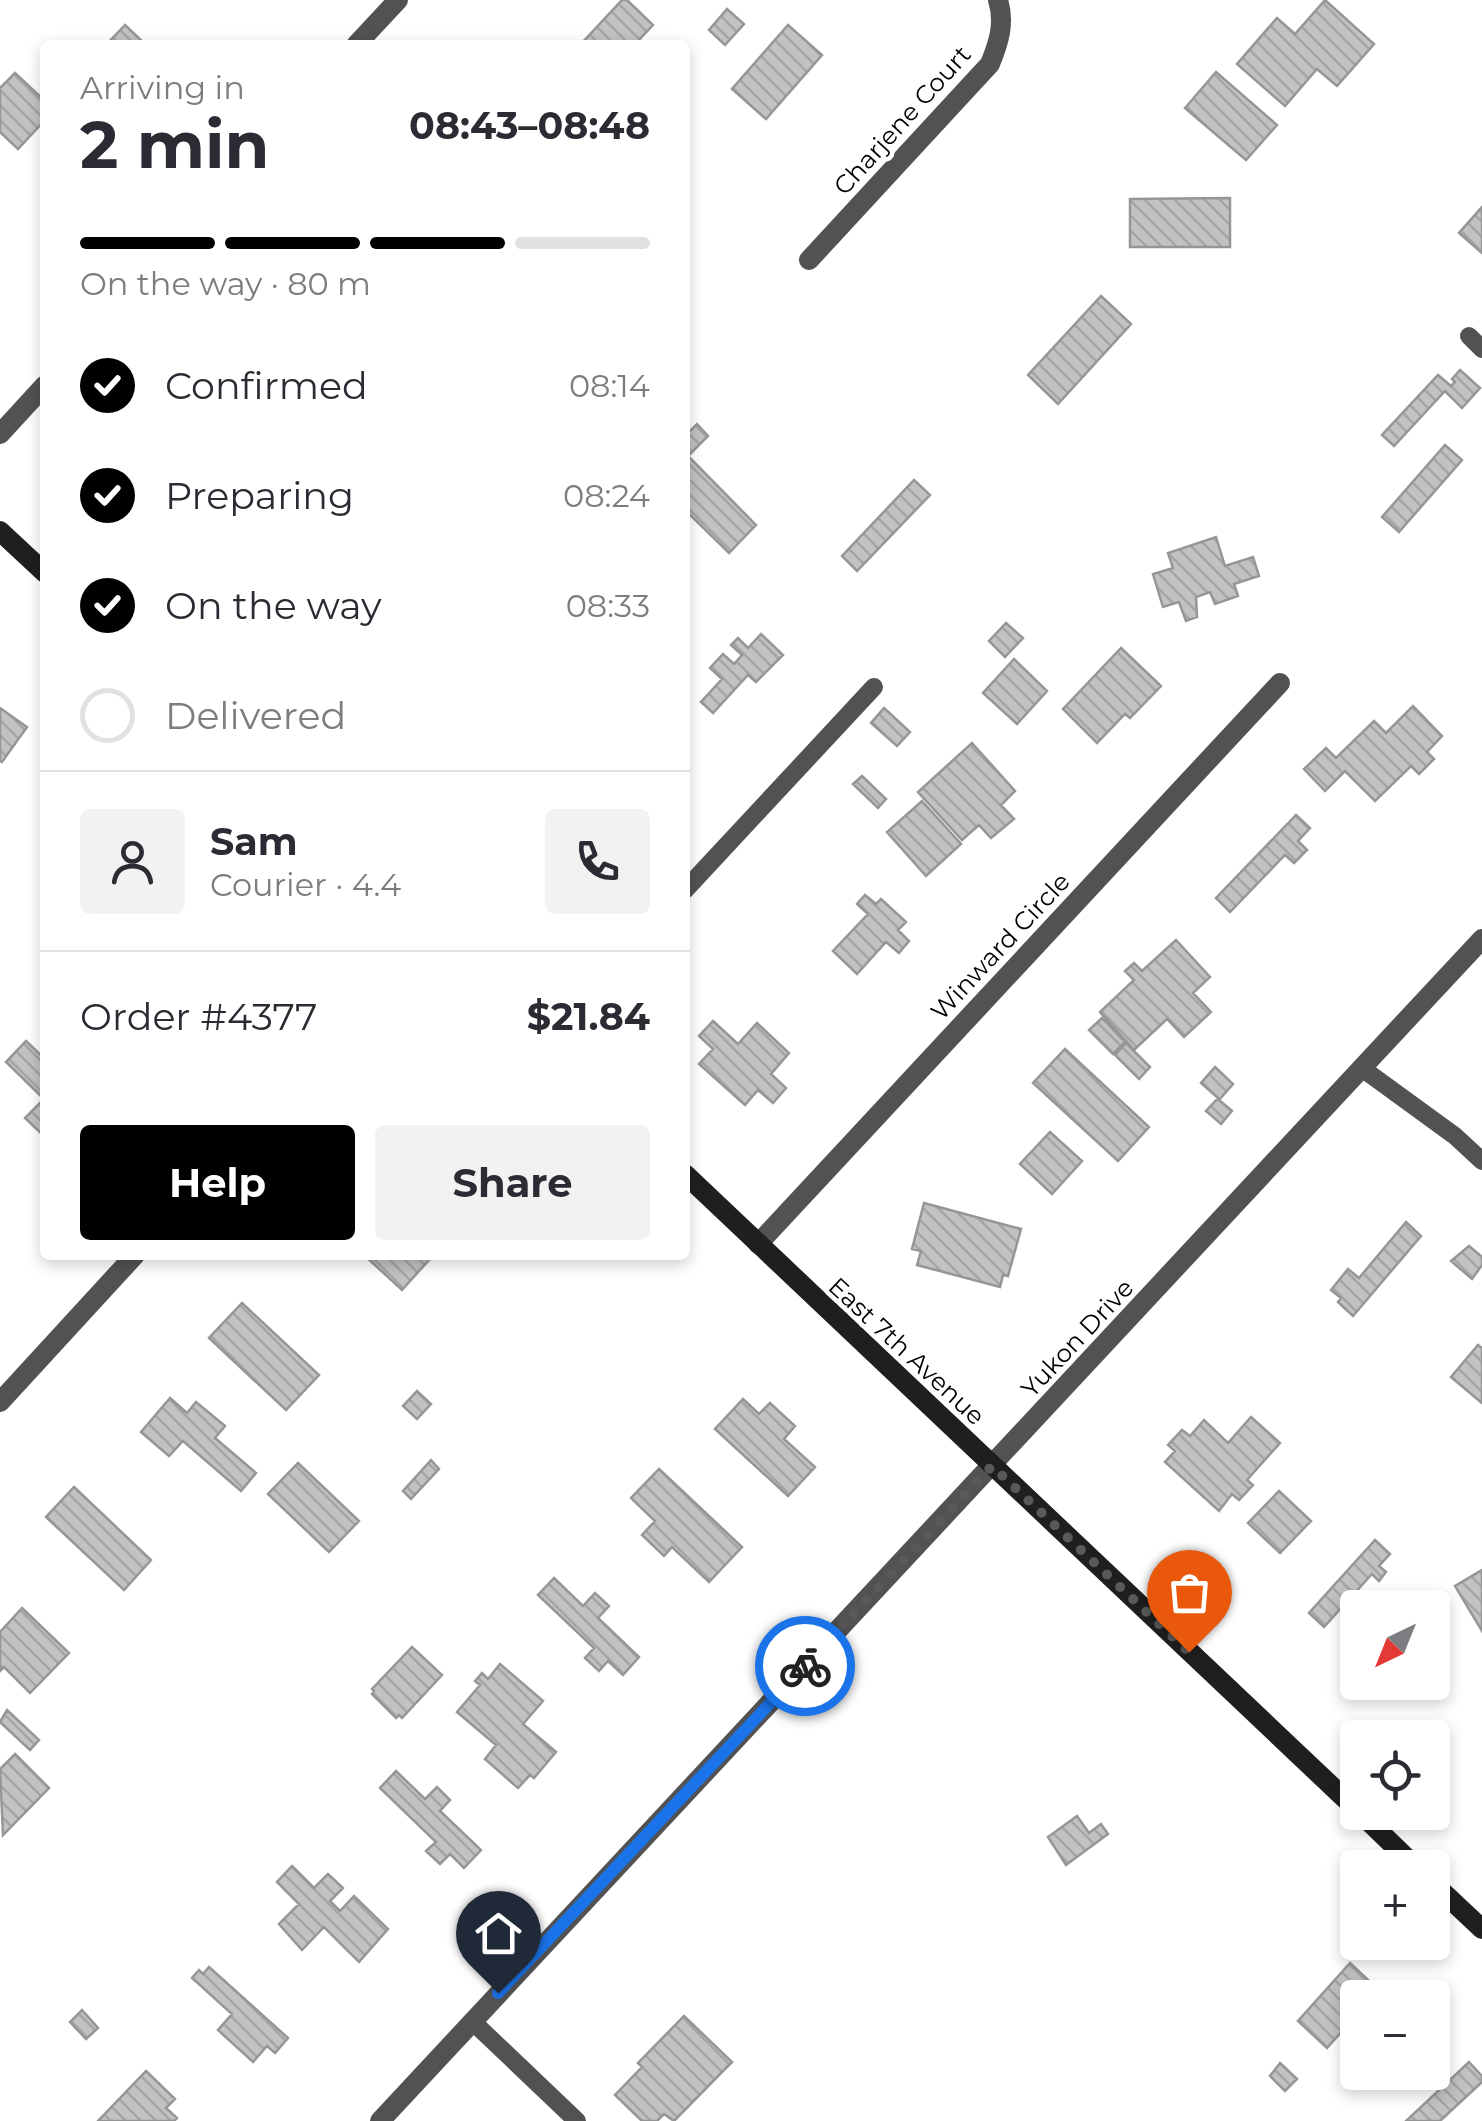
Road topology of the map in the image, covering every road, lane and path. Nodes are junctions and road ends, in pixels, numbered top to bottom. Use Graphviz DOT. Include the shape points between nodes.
graph roads {
  1 [pos="398,0"];
  2 [pos="998,0"];
  3 [pos="361,40"];
  4 [pos="810,260"];
  5 [pos="40,390"];
  6 [pos="0,434"];
  7 [pos="0,531"];
  8 [pos="40,568"];
  9 [pos="1280,684"];
  10 [pos="874,687"];
  11 [pos="690,885"];
  12 [pos="1482,938"];
  13 [pos="1363,1069"];
  14 [pos="1482,1161"];
  15 [pos="690,1179"];
  16 [pos="758,1244"];
  17 [pos="129,1260"];
  18 [pos="0,1402"];
  19 [pos="992,1466"];
  20 [pos="1340,1795"];
  21 [pos="1377,1830"];
  22 [pos="1399,1850"];
  23 [pos="1450,1899"];
  24 [pos="1482,1928"];
  25 [pos="472,2021"];
  26 [pos="380,2121"];
  27 [pos="578,2121"];
  1 -- 3 [label="street"];
  2 -- 4 [label="street, Charjene Court" via="1000,39 990,64"];
  5 -- 6 [label="street"];
  7 -- 8 [label="main road"];
  9 -- 16 [label="street, Winward Circle"];
  10 -- 11 [label="lane"];
  12 -- 13 [label="street, Yukon Drive"];
  13 -- 14 [label="lane"];
  13 -- 19 [label="street, Yukon Drive"];
  15 -- 16 [label="main road, East 7th Avenue"];
  16 -- 19 [label="main road, East 7th Avenue"];
  17 -- 18 [label="street"];
  19 -- 20 [label="main road, East 7th Avenue"];
  19 -- 25 [label="street, Yukon Drive"];
  21 -- 22 [label="main road, East 7th Avenue"];
  23 -- 24 [label="main road"];
  25 -- 26 [label="street, Yukon Drive"];
  25 -- 27 [label="lane"];
}
